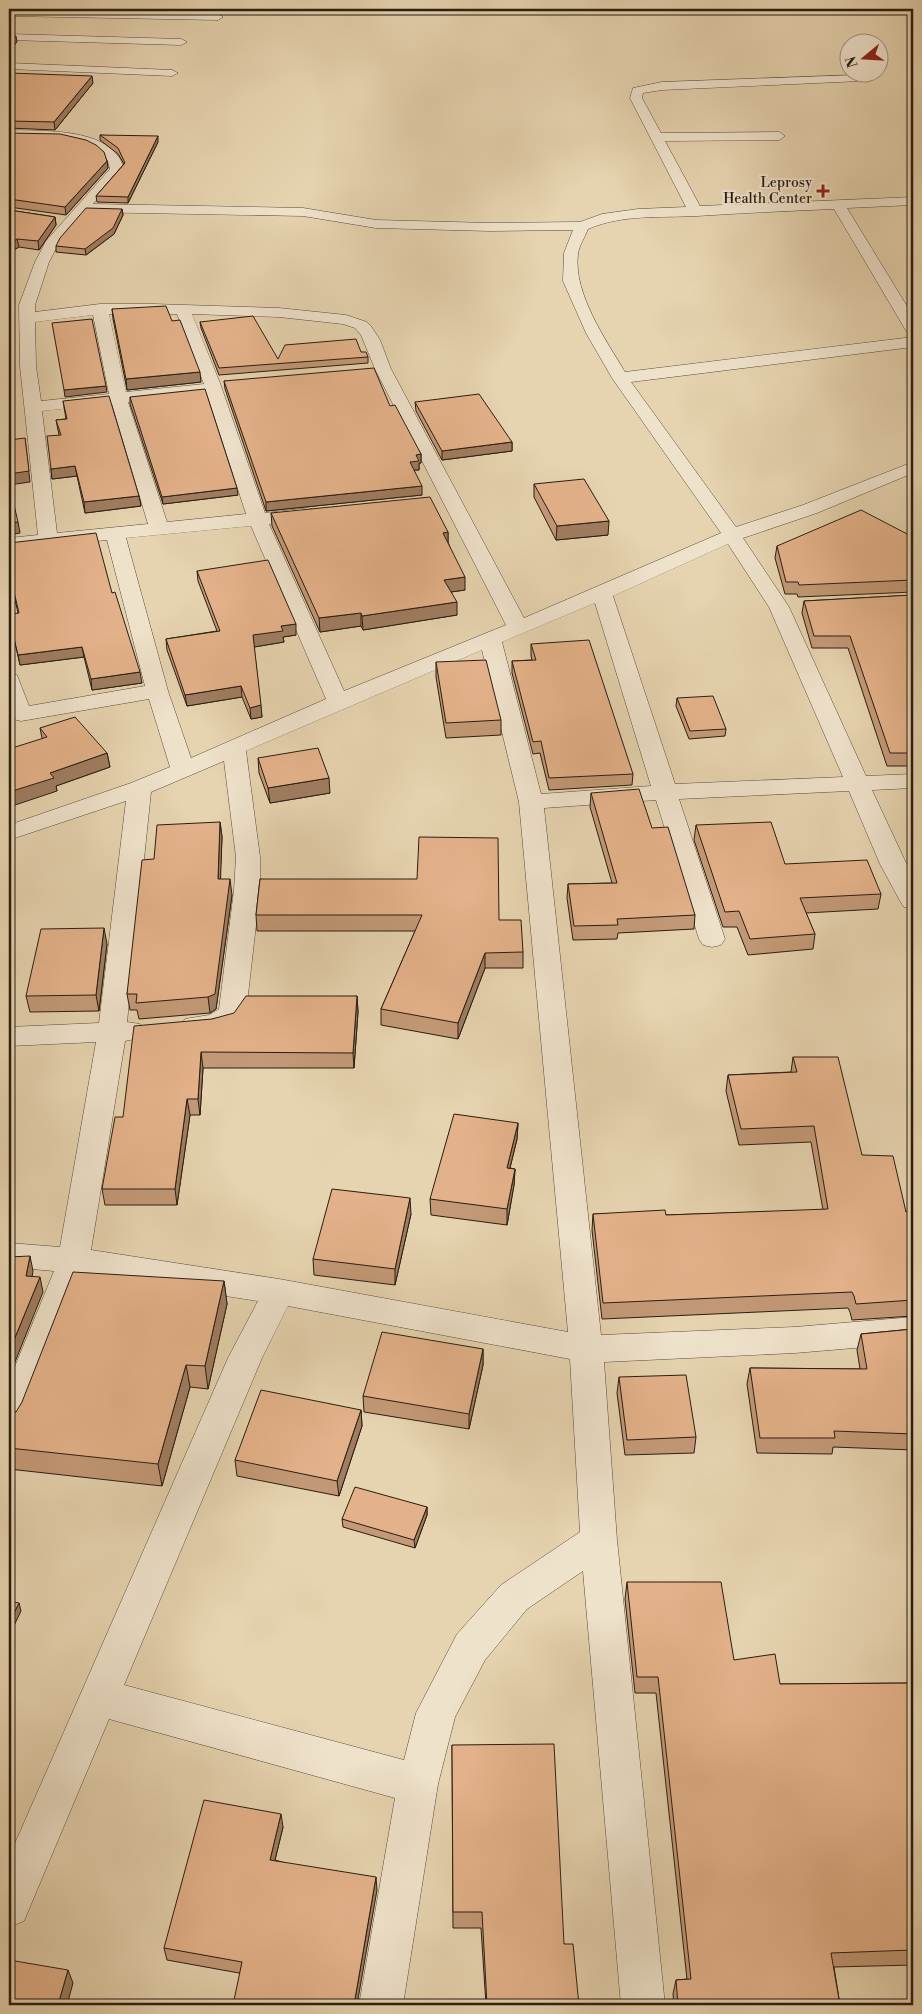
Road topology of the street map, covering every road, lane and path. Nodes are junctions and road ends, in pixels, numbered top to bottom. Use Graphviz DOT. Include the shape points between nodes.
graph roads {
  1 [pos="9,14"];
  2 [pos="60,14"];
  3 [pos="218,16"];
  4 [pos="9,37"];
  5 [pos="40,38"];
  6 [pos="181,42"];
  7 [pos="10,67"];
  8 [pos="172,73"];
  9 [pos="840,80"];
  10 [pos="9,134"];
  11 [pos="779,136"];
  12 [pos="658,137"];
  13 [pos="913,201"];
  14 [pos="838,204"];
  15 [pos="83,208"];
  16 [pos="696,212"];
  17 [pos="55,219"];
  18 [pos="71,222"];
  19 [pos="582,226"];
  20 [pos="100,310"];
  21 [pos="183,310"];
  22 [pos="28,318"];
  23 [pos="913,329"];
  24 [pos="913,342"];
  25 [pos="383,369"];
  26 [pos="364,371"];
  27 [pos="620,378"];
  28 [pos="231,382"];
  29 [pos="212,386"];
  30 [pos="118,397"];
  31 [pos="32,407"];
  32 [pos="913,467"];
  33 [pos="325,512"];
  34 [pos="257,518"];
  35 [pos="159,528"];
  36 [pos="115,534"];
  37 [pos="732,535"];
  38 [pos="48,541"];
  39 [pos="9,544"];
  40 [pos="602,592"];
  41 [pos="518,627"];
  42 [pos="490,638"];
  43 [pos="9,680"];
  44 [pos="157,691"];
  45 [pos="338,702"];
  46 [pos="15,715"];
  47 [pos="234,748"];
  48 [pos="183,770"];
  49 [pos="913,781"];
  50 [pos="856,784"];
  51 [pos="139,788"];
  52 [pos="666,792"];
  53 [pos="531,802"];
  54 [pos="9,833"];
  55 [pos="913,901"];
  56 [pos="712,939"];
  57 [pos="112,1033"];
  58 [pos="9,1036"];
  59 [pos="9,1255"];
  60 [pos="74,1260"];
  61 [pos="280,1292"];
  62 [pos="913,1330"];
  63 [pos="586,1349"];
  64 [pos="9,1423"];
  65 [pos="599,1540"];
  66 [pos="98,1697"];
  67 [pos="418,1784"];
  68 [pos="9,1906"];
  69 [pos="381,2005"];
  70 [pos="643,2005"];
  1 -- 2 [label="street"];
  2 -- 3 [label="street"];
  2 -- 5 [label="street"];
  4 -- 5 [label="street"];
  5 -- 6 [label="street"];
  5 -- 7 [label="street"];
  7 -- 8 [label="street"];
  9 -- 12 [label="street" via="662,86 637,91 636,98"];
  10 -- 15 [label="street" via="86,141 106,150 113,157 117,170"];
  11 -- 12 [label="street"];
  12 -- 16 [label="street"];
  13 -- 14 [label="street"];
  14 -- 16 [label="street"];
  14 -- 23 [label="street"];
  15 -- 18 [label="street"];
  15 -- 19 [label="street" via="303,212 376,224"];
  16 -- 19 [label="street" via="619,215"];
  17 -- 18 [label="street"];
  18 -- 22 [label="street" via="53,242 42,262 27,305"];
  19 -- 27 [label="street" via="571,253 571,281 594,333"];
  20 -- 21 [label="street"];
  20 -- 22 [label="street"];
  20 -- 30 [label="street"];
  21 -- 25 [label="street" via="312,315 353,321 367,332"];
  21 -- 29 [label="street"];
  22 -- 31 [label="street"];
  24 -- 27 [label="street"];
  25 -- 26 [label="street"];
  25 -- 41 [label="street" via="441,501"];
  27 -- 37 [label="street"];
  28 -- 29 [label="street"];
  29 -- 30 [label="street"];
  29 -- 34 [label="street"];
  30 -- 31 [label="street"];
  30 -- 35 [label="street"];
  31 -- 38 [label="street"];
  32 -- 37 [label="street" via="810,509"];
  33 -- 34 [label="street"];
  34 -- 35 [label="street"];
  34 -- 45 [label="street"];
  35 -- 36 [label="street"];
  36 -- 38 [label="street"];
  36 -- 44 [label="street"];
  37 -- 40 [label="street"];
  37 -- 50 [label="street" via="789,606"];
  38 -- 39 [label="street"];
  40 -- 41 [label="street"];
  40 -- 52 [label="street"];
  41 -- 42 [label="street"];
  42 -- 45 [label="street"];
  42 -- 53 [label="street"];
  43 -- 46 [label="street"];
  44 -- 46 [label="street"];
  44 -- 48 [label="street"];
  45 -- 47 [label="street"];
  47 -- 48 [label="street"];
  47 -- 57 [label="street" via="248,856 248,890 232,1012 225,1020 213,1024"];
  48 -- 51 [label="street"];
  49 -- 50 [label="street"];
  50 -- 52 [label="street"];
  50 -- 55 [label="street"];
  51 -- 54 [label="street"];
  51 -- 57 [label="street"];
  52 -- 53 [label="street"];
  52 -- 56 [label="street"];
  53 -- 63 [label="street"];
  57 -- 58 [label="street"];
  57 -- 60 [label="street"];
  59 -- 60 [label="street"];
  60 -- 61 [label="street"];
  60 -- 64 [label="street"];
  61 -- 63 [label="street"];
  61 -- 66 [label="street" via="245,1358"];
  62 -- 63 [label="street" via="796,1340"];
  63 -- 65 [label="street"];
  65 -- 67 [label="street" via="514,1597 471,1647 436,1713"];
  65 -- 70 [label="street"];
  66 -- 67 [label="street"];
  66 -- 68 [label="street"];
  67 -- 69 [label="street"];
}
